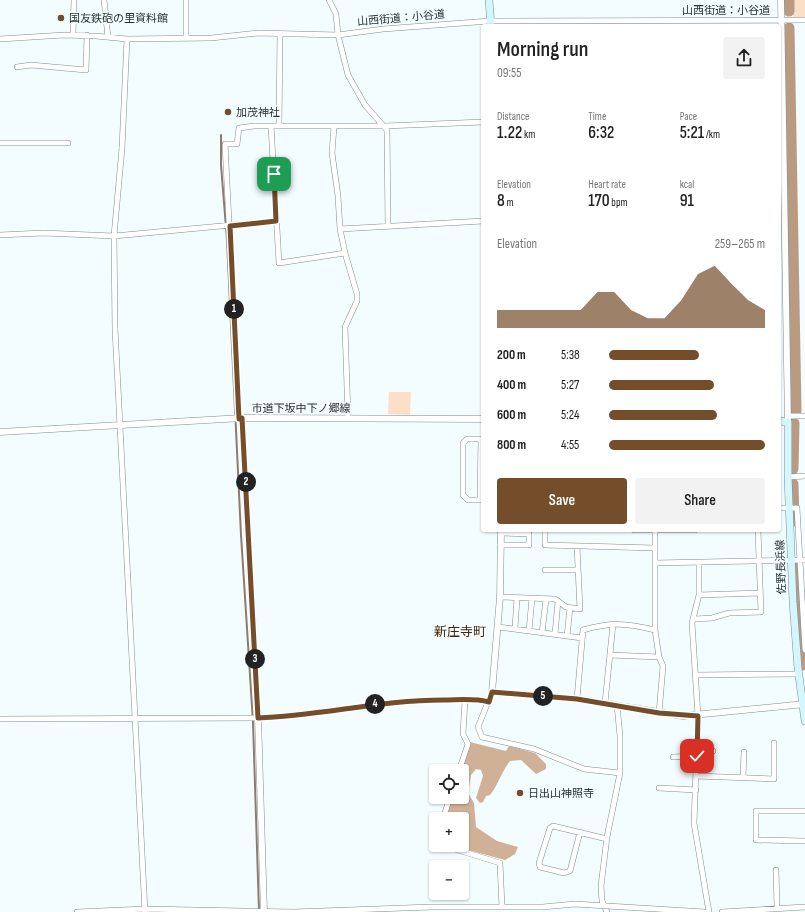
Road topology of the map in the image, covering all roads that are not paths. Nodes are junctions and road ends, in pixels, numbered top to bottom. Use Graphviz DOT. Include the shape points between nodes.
graph roads {
  1 [pos="74,0"];
  2 [pos="104,0"];
  3 [pos="186,0"];
  4 [pos="329,0"];
  5 [pos="489,0"];
  6 [pos="781,0"];
  7 [pos="781,20"];
  8 [pos="805,20"];
  9 [pos="481,24"];
  10 [pos="490,24"];
  11 [pos="280,34"];
  12 [pos="338,34"];
  13 [pos="73,35"];
  14 [pos="87,35"];
  15 [pos="108,37"];
  16 [pos="186,38"];
  17 [pos="0,39"];
  18 [pos="127,39"];
  19 [pos="17,67"];
  20 [pos="481,122"];
  21 [pos="271,126"];
  22 [pos="279,126"];
  23 [pos="334,126"];
  24 [pos="385,126"];
  25 [pos="0,143"];
  26 [pos="68,144"];
  27 [pos="782,216"];
  28 [pos="276,221"];
  29 [pos="481,221"];
  30 [pos="230,226"];
  31 [pos="388,226"];
  32 [pos="340,229"];
  33 [pos="0,235"];
  34 [pos="114,236"];
  35 [pos="345,252"];
  36 [pos="805,416"];
  37 [pos="348,418"];
  38 [pos="237,419"];
  39 [pos="481,419"];
  40 [pos="788,419"];
  41 [pos="781,421"];
  42 [pos="120,425"];
  43 [pos="0,432"];
  44 [pos="481,439"];
  45 [pos="805,476"];
  46 [pos="788,477"];
  47 [pos="481,500"];
  48 [pos="781,508"];
  49 [pos="793,508"];
  50 [pos="501,532"];
  51 [pos="545,532"];
  52 [pos="655,532"];
  53 [pos="758,532"];
  54 [pos="500,545"];
  55 [pos="577,546"];
  56 [pos="655,548"];
  57 [pos="796,560"];
  58 [pos="805,560"];
  59 [pos="760,561"];
  60 [pos="699,562"];
  61 [pos="655,563"];
  62 [pos="545,570"];
  63 [pos="578,570"];
  64 [pos="760,593"];
  65 [pos="699,595"];
  66 [pos="500,598"];
  67 [pos="517,598"];
  68 [pos="532,598"];
  69 [pos="546,599"];
  70 [pos="558,601"];
  71 [pos="799,601"];
  72 [pos="570,608"];
  73 [pos="695,619"];
  74 [pos="613,624"];
  75 [pos="498,627"];
  76 [pos="515,628"];
  77 [pos="529,630"];
  78 [pos="655,630"];
  79 [pos="542,632"];
  80 [pos="554,634"];
  81 [pos="567,636"];
  82 [pos="582,638"];
  83 [pos="805,650"];
  84 [pos="610,655"];
  85 [pos="659,657"];
  86 [pos="801,669"];
  87 [pos="697,675"];
  88 [pos="492,692"];
  89 [pos="577,699"];
  90 [pos="466,700"];
  91 [pos="489,702"];
  92 [pos="605,703"];
  93 [pos="804,704"];
  94 [pos="617,705"];
  95 [pos="659,713"];
  96 [pos="698,716"];
  97 [pos="134,718"];
  98 [pos="254,718"];
  99 [pos="0,719"];
  100 [pos="805,721"];
  101 [pos="774,743"];
  102 [pos="697,750"];
  103 [pos="713,751"];
  104 [pos="744,752"];
  105 [pos="697,756"];
  106 [pos="673,757"];
  107 [pos="461,764"];
  108 [pos="620,773"];
  109 [pos="696,776"];
  110 [pos="743,777"];
  111 [pos="659,788"];
  112 [pos="696,790"];
  113 [pos="805,811"];
  114 [pos="580,832"];
  115 [pos="607,838"];
  116 [pos="805,841"];
  117 [pos="465,852"];
  118 [pos="776,870"];
  119 [pos="605,905"];
  120 [pos="502,907"];
  121 [pos="805,907"];
  122 [pos="777,908"];
  123 [pos="512,910"];
  124 [pos="145,911"];
  125 [pos="264,911"];
  126 [pos="77,912"];
  127 [pos="294,912"];
  128 [pos="607,912"];
  129 [pos="705,912"];
  130 [pos="709,912"];
  131 [pos="722,912"];
  1 -- 13 [label="street"];
  2 -- 15 [label="street"];
  3 -- 16 [label="street"];
  4 -- 12 [label="street" via="336,14"];
  5 -- 10 [label="main road"];
  6 -- 7 [label="street"];
  7 -- 8 [label="street, 山西街道：小谷道"];
  7 -- 10 [label="street, 山西街道：小谷道"];
  7 -- 27 [label="street"];
  9 -- 12 [label="street, 山西街道：小谷道" via="390,28"];
  11 -- 12 [label="street, 山西街道：小谷道"];
  11 -- 16 [label="street, 山西街道：小谷道"];
  11 -- 22 [label="street"];
  12 -- 24 [label="street" via="348,75 365,105"];
  13 -- 14 [label="street, 山西街道：小谷道"];
  13 -- 17 [label="street, 山西街道：小谷道"];
  14 -- 15 [label="street, 山西街道：小谷道"];
  14 -- 19 [label="street" via="86,70"];
  15 -- 18 [label="street, 山西街道：小谷道"];
  16 -- 18 [label="street, 山西街道：小谷道"];
  18 -- 34 [label="street" via="122,148"];
  20 -- 24 [label="street"];
  21 -- 22 [label="street"];
  21 -- 28 [label="street"];
  21 -- 30 [label="street" via="239,128 237,144 225,144"];
  22 -- 23 [label="street"];
  23 -- 24 [label="street"];
  23 -- 32 [label="street" via="332,153"];
  24 -- 31 [label="street"];
  25 -- 26 [label="street"];
  27 -- 40 [label="street"];
  28 -- 30 [label="street"];
  28 -- 35 [label="street" via="279,263"];
  29 -- 31 [label="street"];
  30 -- 34 [label="street"];
  30 -- 38 [label="street"];
  31 -- 32 [label="street"];
  32 -- 35 [label="street"];
  33 -- 34 [label="street" via="43,233"];
  34 -- 42 [label="street"];
  35 -- 37 [label="street" via="357,294 357,301 345,327"];
  36 -- 40 [label="street"];
  37 -- 38 [label="street, 市道下坂中下ノ郷線"];
  37 -- 39 [label="street, 市道下坂中下ノ郷線"];
  38 -- 42 [label="street, 市道下坂中下ノ郷線"];
  38 -- 98 [label="street"];
  40 -- 41 [label="main road"];
  40 -- 46 [label="main road, 佐野長浜線"];
  42 -- 43 [label="street, 市道下坂中下ノ郷線"];
  42 -- 97 [label="street"];
  44 -- 47 [label="street" via="467,439 463,443 462,471 463,495 468,500"];
  45 -- 46 [label="street"];
  46 -- 49 [label="main road, 佐野長浜線"];
  48 -- 49 [label="street"];
  49 -- 57 [label="main road, 佐野長浜線"];
  50 -- 54 [label="street"];
  50 -- 54 [label="street" via="529,534 529,546"];
  51 -- 55 [label="street" via="545,544"];
  52 -- 56 [label="street"];
  53 -- 59 [label="street"];
  54 -- 66 [label="street"];
  55 -- 56 [label="street"];
  55 -- 63 [label="street"];
  56 -- 61 [label="street"];
  57 -- 58 [label="street"];
  57 -- 59 [label="street"];
  57 -- 71 [label="main road, 佐野長浜線"];
  59 -- 60 [label="street"];
  59 -- 64 [label="street"];
  60 -- 61 [label="street"];
  60 -- 65 [label="street"];
  61 -- 78 [label="street"];
  62 -- 63 [label="street"];
  63 -- 72 [label="street" via="580,608"];
  64 -- 65 [label="street"];
  64 -- 73 [label="street" via="761,612 729,613"];
  65 -- 73 [label="street"];
  66 -- 67 [label="street"];
  66 -- 75 [label="street"];
  67 -- 68 [label="street"];
  67 -- 76 [label="street"];
  68 -- 69 [label="street"];
  68 -- 77 [label="street"];
  69 -- 70 [label="street"];
  69 -- 79 [label="street"];
  70 -- 72 [label="street"];
  70 -- 80 [label="street"];
  71 -- 83 [label="street"];
  71 -- 86 [label="main road, 佐野長浜線"];
  72 -- 81 [label="street"];
  73 -- 87 [label="street" via="692,623"];
  74 -- 78 [label="street" via="628,624"];
  74 -- 82 [label="street" via="583,630"];
  74 -- 84 [label="street"];
  75 -- 76 [label="street"];
  75 -- 88 [label="street"];
  76 -- 77 [label="street"];
  77 -- 79 [label="street"];
  78 -- 85 [label="street"];
  79 -- 80 [label="street"];
  80 -- 81 [label="street"];
  81 -- 82 [label="street"];
  82 -- 89 [label="street"];
  84 -- 85 [label="street"];
  84 -- 92 [label="street"];
  85 -- 95 [label="street" via="663,666"];
  86 -- 87 [label="street"];
  86 -- 93 [label="main road, 佐野長浜線"];
  87 -- 96 [label="street"];
  88 -- 89 [label="street"];
  88 -- 91 [label="street"];
  89 -- 92 [label="street"];
  90 -- 91 [label="street"];
  90 -- 98 [label="street" via="404,700 288,717"];
  90 -- 107 [label="street" via="463,734 468,744"];
  91 -- 108 [label="street" via="478,727 482,737 534,749 584,769"];
  92 -- 94 [label="street"];
  93 -- 96 [label="street"];
  93 -- 100 [label="main road, 佐野長浜線"];
  94 -- 95 [label="street"];
  94 -- 108 [label="street"];
  95 -- 96 [label="street"];
  96 -- 102 [label="street"];
  97 -- 98 [label="street"];
  97 -- 99 [label="street"];
  97 -- 124 [label="street"];
  98 -- 125 [label="street"];
  101 -- 110 [label="street" via="774,780"];
  102 -- 103 [label="street"];
  102 -- 105 [label="street"];
  104 -- 110 [label="street"];
  105 -- 106 [label="street"];
  105 -- 109 [label="street"];
  108 -- 115 [label="street"];
  109 -- 110 [label="street"];
  109 -- 112 [label="street"];
  111 -- 112 [label="street"];
  112 -- 130 [label="street" via="696,836"];
  113 -- 116 [label="street" via="756,811 756,840"];
  114 -- 114 [label="street" via="553,826 550,828 540,867 564,873 570,871"];
  114 -- 115 [label="street"];
  115 -- 119 [label="street" via="601,886 602,901"];
  117 -- 120 [label="street" via="500,863"];
  118 -- 122 [label="street"];
  119 -- 123 [label="street" via="575,904"];
  119 -- 128 [label="street"];
  119 -- 129 [label="street"];
  120 -- 123 [label="street"];
  120 -- 127 [label="street"];
  121 -- 122 [label="street"];
  122 -- 131 [label="street"];
  124 -- 125 [label="street"];
  124 -- 126 [label="street"];
  125 -- 127 [label="street"];
}
